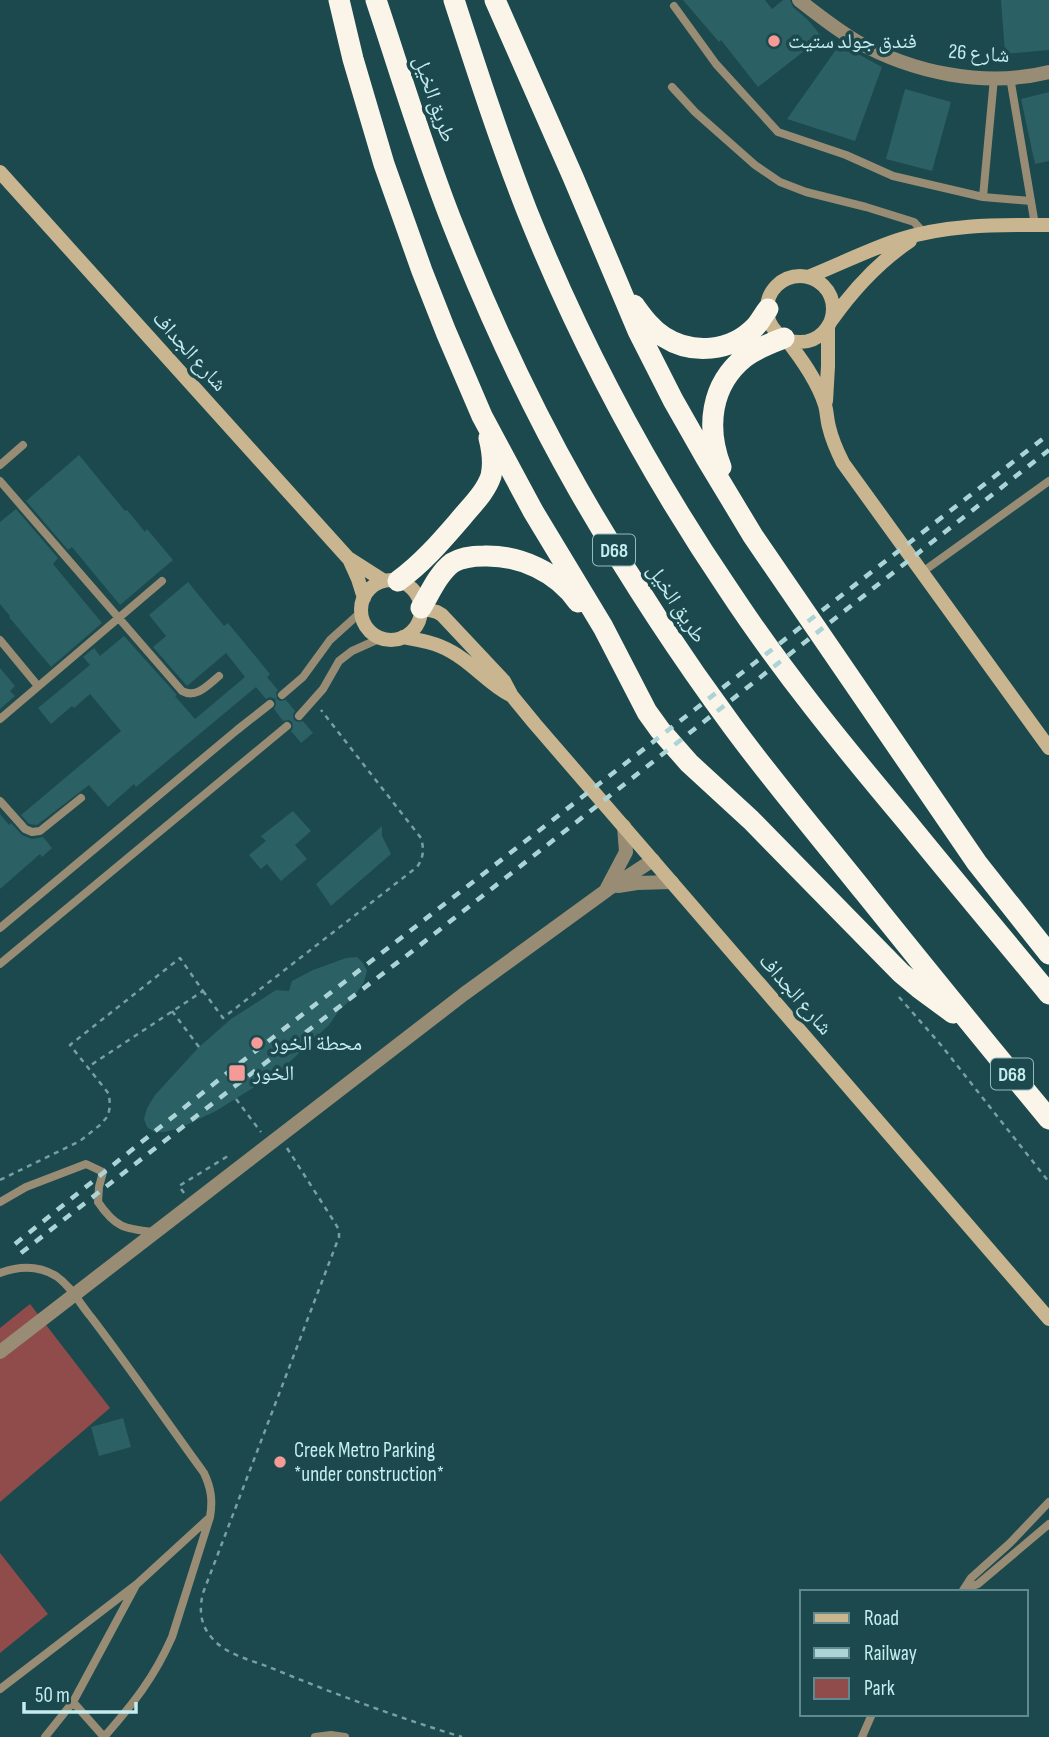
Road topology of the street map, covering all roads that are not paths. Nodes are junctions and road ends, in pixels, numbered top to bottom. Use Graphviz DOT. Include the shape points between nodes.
graph roads {
  1 [pos="339,0"];
  2 [pos="376,0"];
  3 [pos="454,0"];
  4 [pos="495,0"];
  5 [pos="799,0"];
  6 [pos="674,6"];
  7 [pos="1049,72"];
  8 [pos="1010,77"];
  9 [pos="994,78"];
  10 [pos="672,87"];
  11 [pos="0,172"];
  12 [pos="983,197"];
  13 [pos="1031,201"];
  14 [pos="1042,225"];
  15 [pos="922,234"];
  16 [pos="611,269"];
  17 [pos="808,277"];
  18 [pos="768,309"];
  19 [pos="830,324"];
  20 [pos="785,338"];
  21 [pos="825,406"];
  22 [pos="482,416"];
  23 [pos="23,445"];
  24 [pos="0,465"];
  25 [pos="0,481"];
  26 [pos="1049,481"];
  27 [pos="753,536"];
  28 [pos="348,558"];
  29 [pos="921,573"];
  30 [pos="162,581"];
  31 [pos="391,581"];
  32 [pos="363,605"];
  33 [pos="421,608"];
  34 [pos="118,618"];
  35 [pos="403,637"];
  36 [pos="381,638"];
  37 [pos="0,640"];
  38 [pos="624,671"];
  39 [pos="219,676"];
  40 [pos="38,686"];
  41 [pos="282,695"];
  42 [pos="512,696"];
  43 [pos="270,704"];
  44 [pos="299,716"];
  45 [pos="0,719"];
  46 [pos="287,726"];
  47 [pos="1049,748"];
  48 [pos="81,798"];
  49 [pos="0,801"];
  50 [pos="624,826"];
  51 [pos="649,855"];
  52 [pos="672,882"];
  53 [pos="607,890"];
  54 [pos="0,928"];
  55 [pos="1049,954"];
  56 [pos="0,964"];
  57 [pos="1049,994"];
  58 [pos="975,1029"];
  59 [pos="1049,1119"];
  60 [pos="0,1202"];
  61 [pos="155,1233"];
  62 [pos="0,1273"];
  63 [pos="74,1295"];
  64 [pos="1049,1319"];
  65 [pos="0,1352"];
  66 [pos="1049,1502"];
  67 [pos="210,1517"];
  68 [pos="1049,1524"];
  69 [pos="137,1584"];
  70 [pos="963,1590"];
  71 [pos="0,1689"];
  72 [pos="73,1702"];
  73 [pos="871,1716"];
  74 [pos="45,1737"];
  75 [pos="104,1737"];
  76 [pos="315,1737"];
  77 [pos="345,1737"];
  78 [pos="862,1737"];
  1 -- 22 [label="highway" via="384,164"];
  2 -- 58 [label="highway, طريق الخيل / D68" via="458,237 490,314 577,487 626,570 735,730"];
  3 -- 57 [label="highway" via="490,110 570,310 670,499 790,677"];
  4 -- 16 [label="highway"];
  5 -- 9 [label="street, شارع 26" via="837,29 887,56 943,73"];
  6 -- 12 [label="lane" via="716,64 778,132 893,176"];
  7 -- 8 [label="street, شارع 26"];
  8 -- 9 [label="street, شارع 26"];
  8 -- 13 [label="lane"];
  9 -- 12 [label="lane"];
  10 -- 15 [label="lane" via="695,113 780,182 914,222"];
  11 -- 28 [label="street, شارع الجداف"];
  12 -- 13 [label="lane"];
  13 -- 14 [label="lane"];
  14 -- 15 [label="street" via="971,225"];
  15 -- 17 [label="street"];
  15 -- 19 [label="street" via="879,264"];
  16 -- 18 [label="highway" via="646,321 663,337 685,346 709,350 735,342"];
  16 -- 27 [label="highway" via="673,400"];
  17 -- 18 [label="street" via="796,276 776,287"];
  17 -- 19 [label="street" via="827,289 833,310"];
  18 -- 20 [label="street" via="775,330"];
  19 -- 20 [label="street" via="814,339"];
  19 -- 21 [label="street"];
  20 -- 21 [label="street" via="808,370"];
  20 -- 27 [label="highway" via="745,358 720,389 714,408 714,447"];
  21 -- 29 [label="street" via="842,463"];
  22 -- 31 [label="highway" via="493,458 487,486 436,548"];
  22 -- 38 [label="highway"];
  23 -- 24 [label="lane"];
  25 -- 34 [label="lane"];
  26 -- 29 [label="lane"];
  27 -- 55 [label="highway" via="977,863"];
  28 -- 31 [label="street, شارع الجداف"];
  28 -- 32 [label="street, شارع الجداف"];
  29 -- 47 [label="street"];
  30 -- 34 [label="lane"];
  31 -- 32 [label="street" via="372,587"];
  31 -- 33 [label="street, شارع الجداف" via="411,588"];
  32 -- 36 [label="street, شارع الجداف" via="367,628"];
  32 -- 41 [label="lane" via="303,677"];
  33 -- 35 [label="street" via="418,622"];
  33 -- 38 [label="highway" via="441,574 458,560 489,555 517,560 543,570 565,587"];
  33 -- 42 [label="street, شارع الجداف" via="446,619 504,681"];
  34 -- 39 [label="lane" via="186,694 197,693"];
  34 -- 40 [label="lane"];
  35 -- 36 [label="street, شارع الجداف"];
  35 -- 42 [label="street, شارع الجداف" via="445,648"];
  36 -- 44 [label="lane" via="343,657"];
  37 -- 40 [label="lane"];
  38 -- 58 [label="highway" via="653,721 689,763 901,973"];
  40 -- 45 [label="lane"];
  42 -- 50 [label="street, شارع الجداف"];
  43 -- 54 [label="lane"];
  46 -- 56 [label="lane"];
  48 -- 49 [label="lane" via="40,831 32,832"];
  50 -- 51 [label="street, شارع الجداف"];
  50 -- 53 [label="street" via="626,852"];
  51 -- 52 [label="street, شارع الجداف"];
  51 -- 53 [label="street"];
  52 -- 53 [label="street"];
  52 -- 64 [label="street, شارع الجداف"];
  53 -- 61 [label="street" via="464,994"];
  58 -- 59 [label="highway, طريق الخيل / D68"];
  60 -- 61 [label="lane" via="86,1164 103,1172 98,1202 110,1220 130,1230"];
  61 -- 63 [label="street"];
  62 -- 63 [label="lane" via="13,1268 43,1270"];
  63 -- 65 [label="street"];
  63 -- 67 [label="lane" via="204,1473 212,1494"];
  66 -- 70 [label="lane"];
  67 -- 69 [label="lane"];
  67 -- 75 [label="lane" via="164,1656 144,1690"];
  68 -- 70 [label="lane" via="978,1584"];
  69 -- 71 [label="lane"];
  69 -- 72 [label="lane"];
  72 -- 74 [label="lane"];
  72 -- 75 [label="lane"];
  73 -- 78 [label="lane"];
  76 -- 77 [label="lane"];
}
